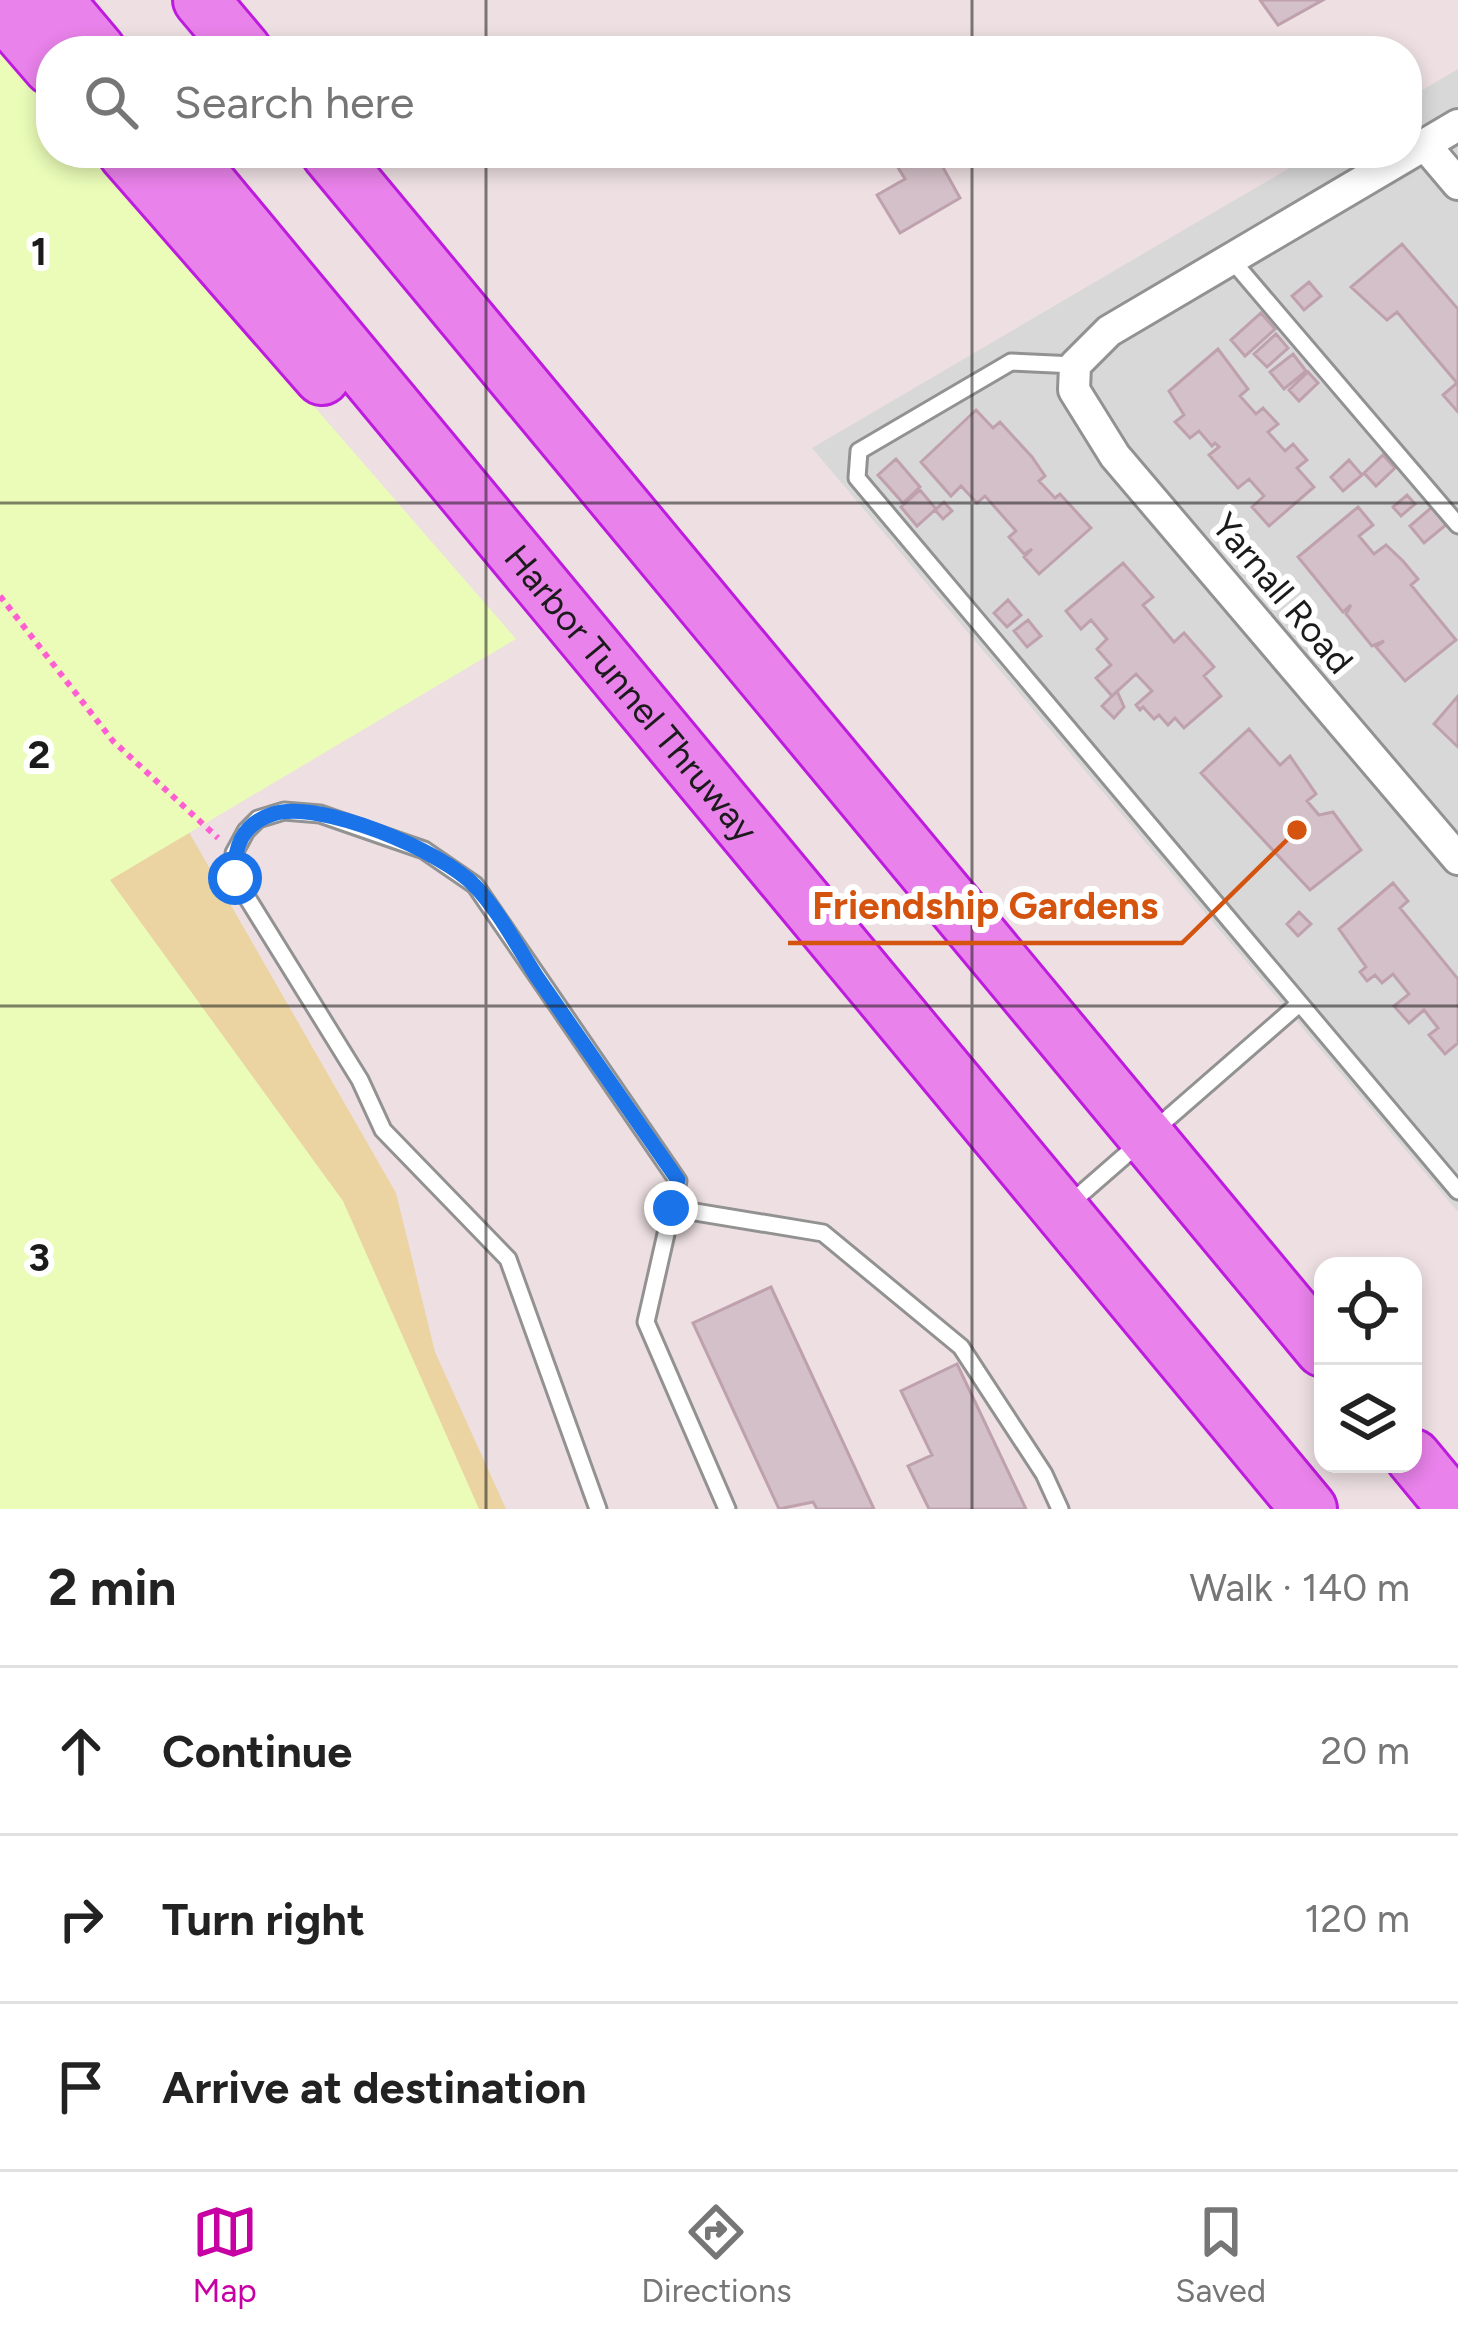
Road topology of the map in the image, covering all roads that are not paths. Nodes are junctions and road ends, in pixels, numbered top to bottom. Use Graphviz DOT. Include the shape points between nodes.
graph roads {
  1 [pos="56,0"];
  2 [pos="201,0"];
  3 [pos="0,8"];
  4 [pos="86,36"];
  5 [pos="231,36"];
  6 [pos="36,50"];
  7 [pos="1458,125"];
  8 [pos="1425,145"];
  9 [pos="1422,147"];
  10 [pos="140,168"];
  11 [pos="196,168"];
  12 [pos="341,168"];
  13 [pos="1385,168"];
  14 [pos="1458,184"];
  15 [pos="1230,258"];
  16 [pos="1075,365"];
  17 [pos="1458,525"];
  18 [pos="655,719"];
  19 [pos="1458,859"];
  20 [pos="1299,1004"];
  21 [pos="1147,1138"];
  22 [pos="1458,1191"];
  23 [pos="671,1208"];
  24 [pos="1063,1210"];
  25 [pos="1314,1338"];
  26 [pos="1422,1468"];
  27 [pos="598,1509"];
  28 [pos="727,1509"];
  29 [pos="1060,1509"];
  30 [pos="1310,1509"];
  31 [pos="1456,1509"];
  1 -- 4 [label="highway"];
  2 -- 5 [label="highway"];
  3 -- 6 [label="highway"];
  7 -- 8 [label="street"];
  8 -- 9 [label="street"];
  8 -- 14 [label="street"];
  10 -- 18 [label="highway" via="483,561"];
  11 -- 18 [label="highway, Harbor Tunnel Thruway"];
  12 -- 21 [label="highway"];
  13 -- 15 [label="street"];
  15 -- 16 [label="street" via="1109,331"];
  15 -- 17 [label="lane"];
  16 -- 19 [label="street, Yarnall Road" via="1074,390 1115,456"];
  16 -- 20 [label="lane" via="1011,362 860,451 857,478"];
  18 -- 24 [label="highway, Harbor Tunnel Thruway"];
  20 -- 21 [label="lane"];
  20 -- 22 [label="lane"];
  21 -- 24 [label="lane"];
  21 -- 25 [label="highway"];
  23 -- 27 [label="lane" via="678,1180 475,885 424,850 320,814 258,819 234,853 235,878 383,1130 508,1258"];
  23 -- 28 [label="lane" via="646,1322"];
  23 -- 29 [label="lane" via="823,1233 961,1347"];
  24 -- 30 [label="highway, Harbor Tunnel Thruway"];
  26 -- 31 [label="highway"];
}
